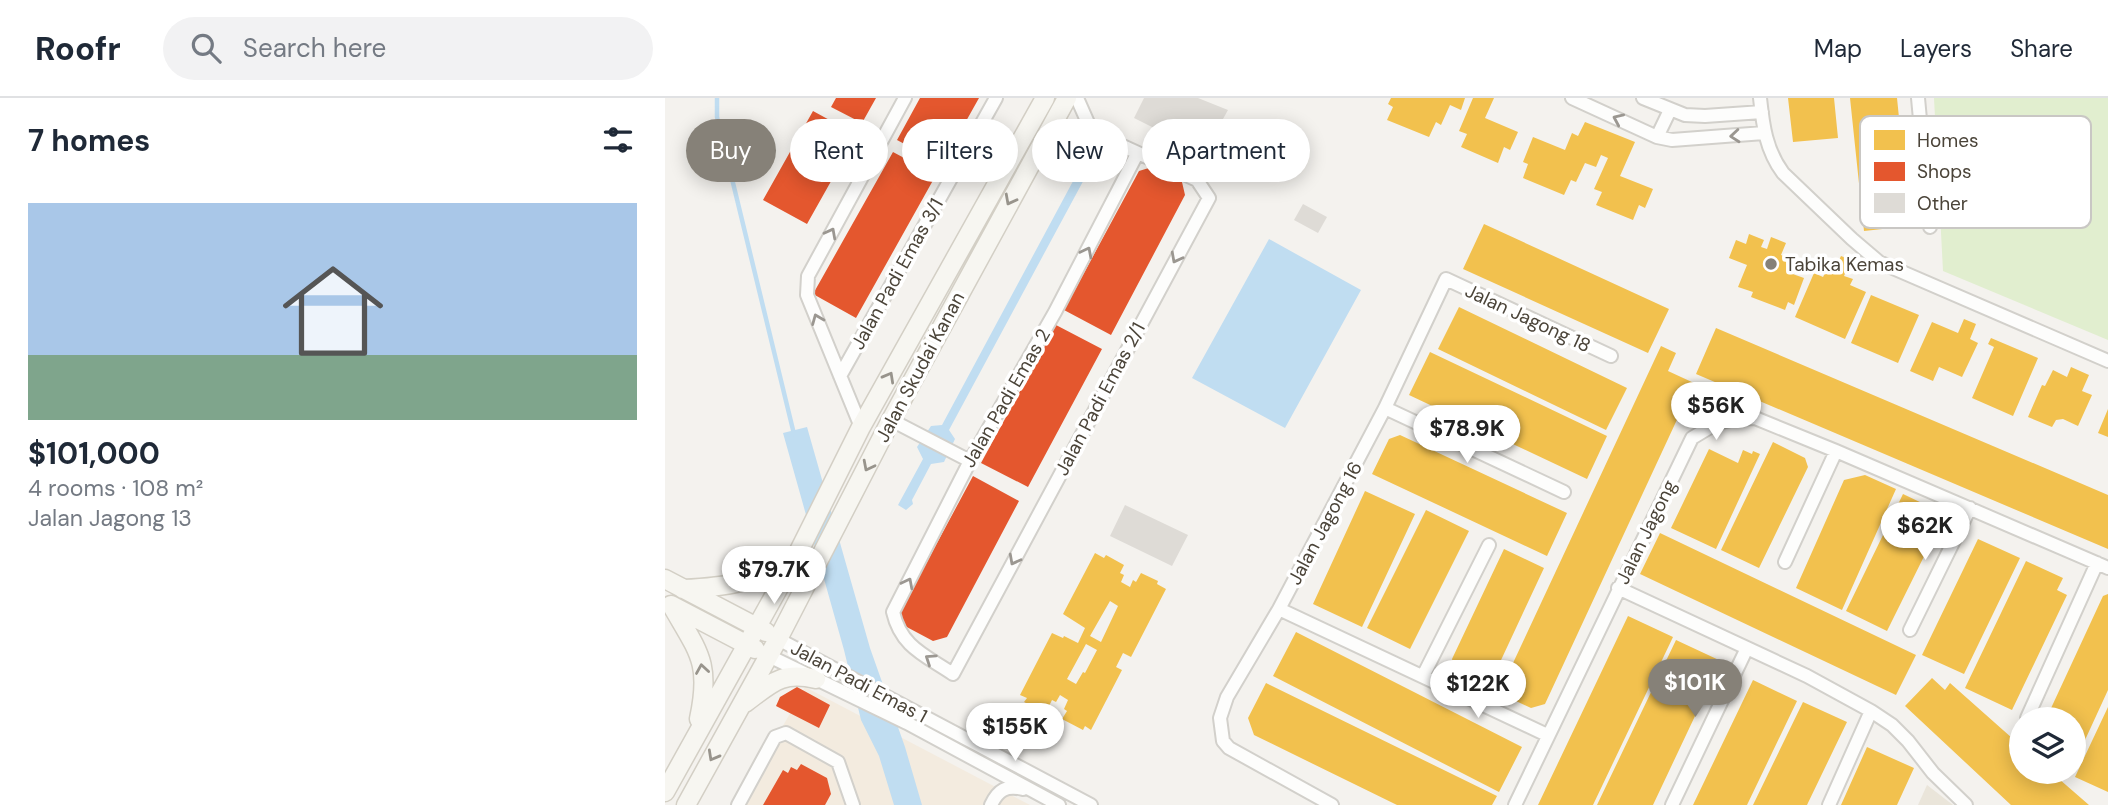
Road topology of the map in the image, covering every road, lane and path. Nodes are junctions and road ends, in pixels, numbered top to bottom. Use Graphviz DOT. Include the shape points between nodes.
graph roads {
  1 [pos="905,98"];
  2 [pos="996,98"];
  3 [pos="1045,98"];
  4 [pos="1067,98"];
  5 [pos="1077,98"];
  6 [pos="1572,98"];
  7 [pos="1643,98"];
  8 [pos="1760,98"];
  9 [pos="1918,98"];
  10 [pos="1670,110"];
  11 [pos="1762,112"];
  12 [pos="1920,116"];
  13 [pos="1055,119"];
  14 [pos="1086,119"];
  15 [pos="1764,133"];
  16 [pos="1657,136"];
  17 [pos="1128,149"];
  18 [pos="1137,153"];
  19 [pos="1032,159"];
  20 [pos="1446,279"];
  21 [pos="1611,356"];
  22 [pos="2108,360"];
  23 [pos="840,376"];
  24 [pos="1385,408"];
  25 [pos="891,421"];
  26 [pos="861,428"];
  27 [pos="1836,451"];
  28 [pos="970,461"];
  29 [pos="1564,492"];
  30 [pos="1970,508"];
  31 [pos="1489,545"];
  32 [pos="801,548"];
  33 [pos="1785,562"];
  34 [pos="2102,566"];
  35 [pos="665,579"];
  36 [pos="1618,588"];
  37 [pos="683,589"];
  38 [pos="669,604"];
  39 [pos="1279,609"];
  40 [pos="757,628"];
  41 [pos="1910,630"];
  42 [pos="778,639"];
  43 [pos="908,644"];
  44 [pos="747,645"];
  45 [pos="1747,648"];
  46 [pos="769,656"];
  47 [pos="1423,676"];
  48 [pos="816,679"];
  49 [pos="739,707"];
  50 [pos="2032,707"];
  51 [pos="1871,711"];
  52 [pos="1547,735"];
  53 [pos="695,736"];
  54 [pos="978,762"];
  55 [pos="665,792"];
  56 [pos="1035,792"];
  57 [pos="994,799"];
  58 [pos="686,805"];
  59 [pos="738,805"];
  60 [pos="853,805"];
  61 [pos="1059,805"];
  62 [pos="1091,805"];
  63 [pos="1332,805"];
  64 [pos="1515,805"];
  65 [pos="1672,805"];
  66 [pos="1829,805"];
  67 [pos="1966,805"];
  23 -- 1 [label="street, one-way" via="807,295 808,276"];
  2 -- 23 [label="street, Jalan Padi Emas 3/1"];
  26 -- 3 [label="street, Jalan Skudai Kanan, one-way"];
  4 -- 13 [label="street, Jalan Skudai Kanan"];
  5 -- 14 [label="street"];
  16 -- 6 [label="street, one-way"];
  7 -- 10 [label="street"];
  8 -- 11 [label="street"];
  9 -- 12 [label="street"];
  10 -- 11 [label="street" via="1705,116"];
  10 -- 16 [label="street"];
  11 -- 15 [label="street"];
  15 -- 16 [label="street, one-way" via="1671,140"];
  15 -- 22 [label="street" via="1783,173 1879,262"];
  17 -- 18 [label="street, Jalan Padi Emas 2/1"];
  28 -- 18 [label="street, Jalan Padi Emas 2, one-way" via="1055,312"];
  18 -- 43 [label="street, Jalan Padi Emas 2/1, one-way" via="1197,180 1209,198 953,674"];
  19 -- 25 [label="street, Jalan Skudai Kanan, one-way"];
  20 -- 21 [label="street, Jalan Jagong 18"];
  20 -- 24 [label="street, Jalan Jagong 16"];
  23 -- 26 [label="street"];
  24 -- 29 [label="street"];
  24 -- 39 [label="street, Jalan Jagong 16"];
  25 -- 28 [label="street"];
  25 -- 42 [label="street, Jalan Skudai Kanan, one-way"];
  26 -- 32 [label="street, Jalan Skudai Kanan"];
  27 -- 30 [label="street, Jalan Jagong"];
  27 -- 33 [label="street"];
  27 -- 36 [label="street, Jalan Jagong" via="1755,418 1704,429 1692,438"];
  43 -- 28 [label="street, Jalan Padi Emas 2, one-way" via="893,612"];
  30 -- 34 [label="street, Jalan Jagong"];
  30 -- 41 [label="street"];
  31 -- 47 [label="street"];
  32 -- 37 [label="street" via="772,572 714,587"];
  32 -- 40 [label="street, Jalan Skudai Kanan"];
  34 -- 50 [label="street"];
  35 -- 37 [label="street, Jalan Padi Emas 1"];
  36 -- 45 [label="street"];
  36 -- 52 [label="street, Jalan Jagong"];
  37 -- 40 [label="street, Jalan Padi Emas 1"];
  38 -- 44 [label="street, Jalan Padi Emas 1"];
  53 -- 38 [label="street, one-way" via="705,691 704,672 699,653"];
  39 -- 47 [label="street"];
  39 -- 63 [label="street, Jalan Jagong 16" via="1222,708 1223,741 1243,758"];
  40 -- 42 [label="street, Jalan Padi Emas 1"];
  40 -- 44 [label="street, Jalan Skudai Kanan"];
  42 -- 46 [label="street, Jalan Skudai Kanan"];
  42 -- 62 [label="street, Jalan Padi Emas 1"];
  44 -- 46 [label="street, Jalan Padi Emas 1"];
  44 -- 53 [label="street, Jalan Skudai Kanan"];
  45 -- 51 [label="street"];
  45 -- 65 [label="street"];
  46 -- 48 [label="street, Jalan Padi Emas 1"];
  46 -- 49 [label="street, Jalan Skudai Kanan"];
  47 -- 52 [label="street"];
  48 -- 49 [label="street" via="788,676"];
  48 -- 54 [label="street, Jalan Padi Emas 1"];
  49 -- 58 [label="street, Jalan Skudai Kanan, one-way"];
  51 -- 66 [label="street"];
  51 -- 67 [label="street" via="1892,725"];
  52 -- 64 [label="street, Jalan Jagong"];
  53 -- 55 [label="street"];
  54 -- 56 [label="street, Jalan Padi Emas 1"];
  54 -- 57 [label="street" via="990,775"];
  56 -- 57 [label="street" via="1007,787"];
  56 -- 61 [label="street, Jalan Padi Emas 1"];
  59 -- 60 [label="street" via="775,737 786,733 838,762"];
}
